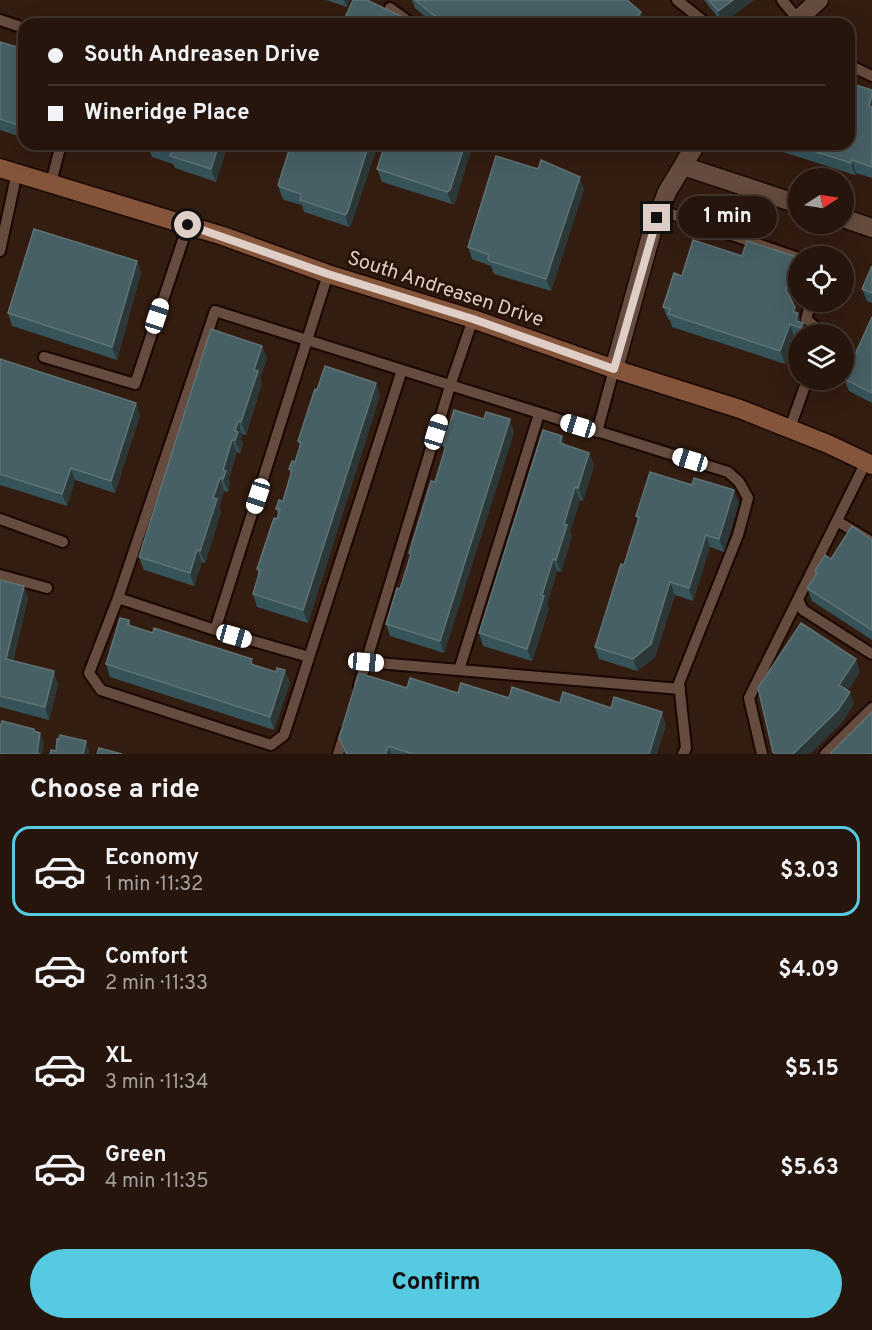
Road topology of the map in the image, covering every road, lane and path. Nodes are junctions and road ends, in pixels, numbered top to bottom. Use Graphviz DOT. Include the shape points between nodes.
graph roads {
  1 [pos="677,0"];
  2 [pos="782,0"];
  3 [pos="819,0"];
  4 [pos="390,8"];
  5 [pos="404,18"];
  6 [pos="700,18"];
  7 [pos="795,18"];
  8 [pos="802,18"];
  9 [pos="0,20"];
  10 [pos="18,26"];
  11 [pos="855,68"];
  12 [pos="872,76"];
  13 [pos="59,150"];
  14 [pos="692,150"];
  15 [pos="683,166"];
  16 [pos="8,170"];
  17 [pos="51,183"];
  18 [pos="788,201"];
  19 [pos="660,210"];
  20 [pos="854,222"];
  21 [pos="188,225"];
  22 [pos="872,228"];
  23 [pos="0,251"];
  24 [pos="788,255"];
  25 [pos="328,274"];
  26 [pos="473,319"];
  27 [pos="307,340"];
  28 [pos="44,357"];
  29 [pos="614,369"];
  30 [pos="402,370"];
  31 [pos="450,386"];
  32 [pos="804,390"];
  33 [pos="539,414"];
  34 [pos="790,429"];
  35 [pos="597,432"];
  36 [pos="869,464"];
  37 [pos="0,519"];
  38 [pos="837,521"];
  39 [pos="63,542"];
  40 [pos="872,542"];
  41 [pos="0,574"];
  42 [pos="47,588"];
  43 [pos="118,598"];
  44 [pos="798,600"];
  45 [pos="215,630"];
  46 [pos="872,654"];
  47 [pos="309,657"];
  48 [pos="366,662"];
  49 [pos="459,670"];
  50 [pos="680,689"];
  51 [pos="357,692"];
  52 [pos="872,708"];
  53 [pos="348,723"];
  54 [pos="338,754"];
  55 [pos="683,754"];
  56 [pos="762,754"];
  57 [pos="825,754"];
  1 -- 6 [label="lane"];
  2 -- 7 [label="lane"];
  3 -- 8 [label="street"];
  4 -- 5 [label="lane"];
  9 -- 10 [label="lane"];
  11 -- 12 [label="lane"];
  13 -- 17 [label="lane"];
  14 -- 15 [label="street"];
  15 -- 18 [label="street"];
  15 -- 19 [label="street"];
  16 -- 17 [label="street, South Andreasen Drive"];
  16 -- 23 [label="lane"];
  17 -- 21 [label="street, South Andreasen Drive"];
  19 -- 24 [label="lane"];
  19 -- 29 [label="street"];
  20 -- 22 [label="street"];
  21 -- 25 [label="street, South Andreasen Drive"];
  21 -- 28 [label="lane" via="135,384"];
  25 -- 26 [label="street, South Andreasen Drive"];
  25 -- 27 [label="lane"];
  26 -- 29 [label="street, South Andreasen Drive"];
  26 -- 31 [label="lane"];
  27 -- 30 [label="lane"];
  27 -- 43 [label="lane" via="215,311"];
  27 -- 45 [label="lane"];
  29 -- 34 [label="street, South Andreasen Drive"];
  29 -- 35 [label="lane"];
  30 -- 31 [label="lane"];
  30 -- 47 [label="lane"];
  31 -- 33 [label="lane"];
  31 -- 48 [label="lane"];
  32 -- 34 [label="lane"];
  33 -- 35 [label="lane"];
  33 -- 49 [label="lane"];
  34 -- 36 [label="street, South Andreasen Drive"];
  35 -- 50 [label="lane" via="728,472 748,498"];
  36 -- 38 [label="lane"];
  37 -- 39 [label="lane"];
  38 -- 40 [label="lane"];
  38 -- 44 [label="lane"];
  41 -- 42 [label="lane"];
  43 -- 45 [label="lane"];
  43 -- 47 [label="lane" via="89,673 101,690 271,745 284,735"];
  44 -- 46 [label="lane" via="803,610"];
  44 -- 56 [label="lane" via="749,698"];
  45 -- 47 [label="lane"];
  48 -- 49 [label="lane"];
  48 -- 51 [label="lane"];
  49 -- 50 [label="lane"];
  50 -- 55 [label="lane" via="686,748"];
  52 -- 57 [label="lane"];
  53 -- 54 [label="lane"];
}
